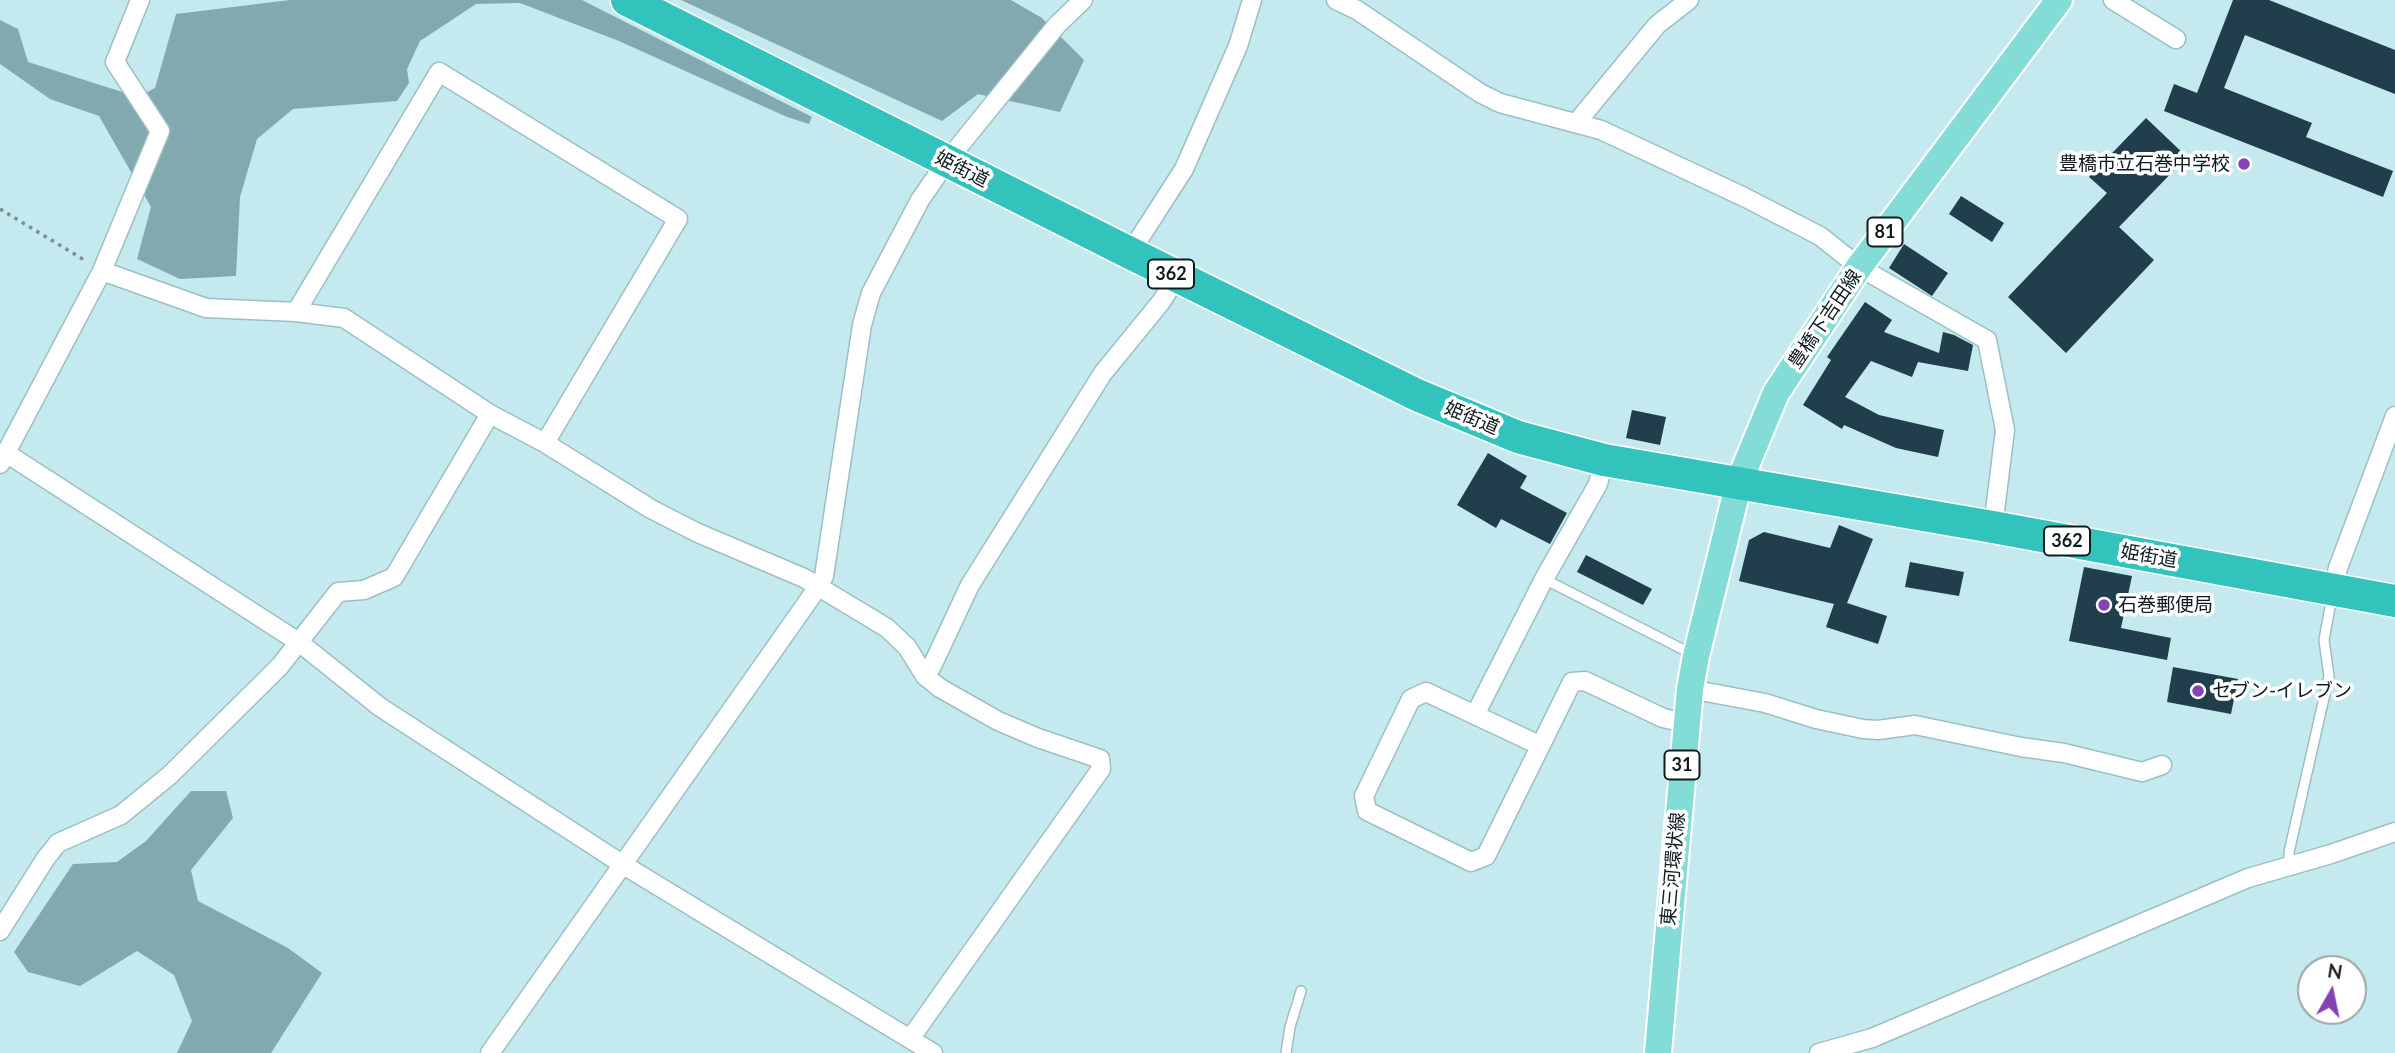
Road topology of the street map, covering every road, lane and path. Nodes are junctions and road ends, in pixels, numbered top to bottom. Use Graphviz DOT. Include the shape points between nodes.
graph roads {
  1 [pos="140,0"];
  2 [pos="627,0"];
  3 [pos="1083,0"];
  4 [pos="1252,0"];
  5 [pos="1336,0"];
  6 [pos="1689,0"];
  7 [pos="2059,0"];
  8 [pos="2113,0"];
  9 [pos="2176,39"];
  10 [pos="1577,122"];
  11 [pos="947,161"];
  12 [pos="0,209"];
  13 [pos="1130,253"];
  14 [pos="1859,267"];
  15 [pos="103,271"];
  16 [pos="1177,277"];
  17 [pos="296,312"];
  18 [pos="490,414"];
  19 [pos="2395,416"];
  20 [pos="545,443"];
  21 [pos="3,458"];
  22 [pos="1604,460"];
  23 [pos="1739,482"];
  24 [pos="1993,527"];
  25 [pos="1544,579"];
  26 [pos="818,587"];
  27 [pos="2333,590"];
  28 [pos="2395,601"];
  29 [pos="300,643"];
  30 [pos="1696,656"];
  31 [pos="925,676"];
  32 [pos="1690,689"];
  33 [pos="1475,715"];
  34 [pos="1685,723"];
  35 [pos="1539,745"];
  36 [pos="2162,765"];
  37 [pos="2395,832"];
  38 [pos="622,864"];
  39 [pos="2290,865"];
  40 [pos="0,932"];
  41 [pos="1301,991"];
  42 [pos="910,1039"];
  43 [pos="489,1053"];
  44 [pos="933,1053"];
  45 [pos="1286,1053"];
  46 [pos="1658,1053"];
  47 [pos="1819,1053"];
  1 -- 15 [label="street" via="115,62 160,131"];
  2 -- 11 [label="highway, 姫街道 / 362"];
  3 -- 11 [label="street" via="1057,25"];
  4 -- 13 [label="street" via="1238,46 1184,169"];
  5 -- 10 [label="street" via="1480,93 1500,103"];
  6 -- 10 [label="street" via="1657,25"];
  7 -- 14 [label="main road, 豊橋下吉田線 / 81"];
  8 -- 9 [label="street"];
  10 -- 14 [label="street" via="1744,197 1819,236"];
  11 -- 13 [label="highway, 姫街道 / 362"];
  11 -- 26 [label="street" via="920,200 871,293 862,325 824,576"];
  12 -- 15 [label="path"];
  13 -- 16 [label="highway, 姫街道 / 362"];
  14 -- 23 [label="main road, 豊橋下吉田線 / 81" via="1776,393"];
  14 -- 24 [label="street" via="1987,340 2006,430"];
  15 -- 17 [label="street" via="206,308"];
  15 -- 21 [label="street"];
  16 -- 22 [label="highway, 姫街道 / 362" via="1417,395 1518,438"];
  16 -- 31 [label="street" via="1103,373 970,585"];
  17 -- 18 [label="street" via="344,318"];
  17 -- 20 [label="street" via="439,72 678,219"];
  18 -- 20 [label="street"];
  18 -- 29 [label="street" via="394,577 364,590 338,592"];
  19 -- 27 [label="street"];
  20 -- 26 [label="street" via="650,509"];
  21 -- 29 [label="street"];
  22 -- 23 [label="highway, 姫街道 / 362"];
  22 -- 25 [label="street" via="1598,484"];
  23 -- 24 [label="highway, 姫街道 / 362"];
  23 -- 30 [label="main road, 東三河環状線 / 31"];
  24 -- 27 [label="highway, 姫街道 / 362"];
  25 -- 30 [label="lane"];
  25 -- 33 [label="street"];
  26 -- 31 [label="street" via="887,628"];
  26 -- 38 [label="street"];
  27 -- 28 [label="highway, 姫街道 / 362"];
  27 -- 39 [label="lane" via="2325,640 2329,676 2289,852"];
  29 -- 38 [label="street" via="380,707"];
  29 -- 40 [label="street" via="170,775 121,815 58,844"];
  30 -- 32 [label="main road, 東三河環状線 / 31"];
  31 -- 42 [label="street" via="998,720 1100,759 1101,769"];
  32 -- 34 [label="main road, 東三河環状線 / 31"];
  32 -- 36 [label="street" via="1863,729 1914,725 2142,772"];
  33 -- 35 [label="street"];
  33 -- 35 [label="street" via="1426,692 1411,699 1364,796 1367,811 1471,862 1486,856"];
  34 -- 35 [label="street" via="1663,718 1584,681 1572,682"];
  34 -- 46 [label="main road, 東三河環状線 / 31"];
  37 -- 39 [label="street"];
  38 -- 42 [label="street"];
  38 -- 43 [label="street"];
  39 -- 47 [label="street" via="2235,883 1872,1038"];
  41 -- 45 [label="lane"];
  42 -- 44 [label="street"];
}
